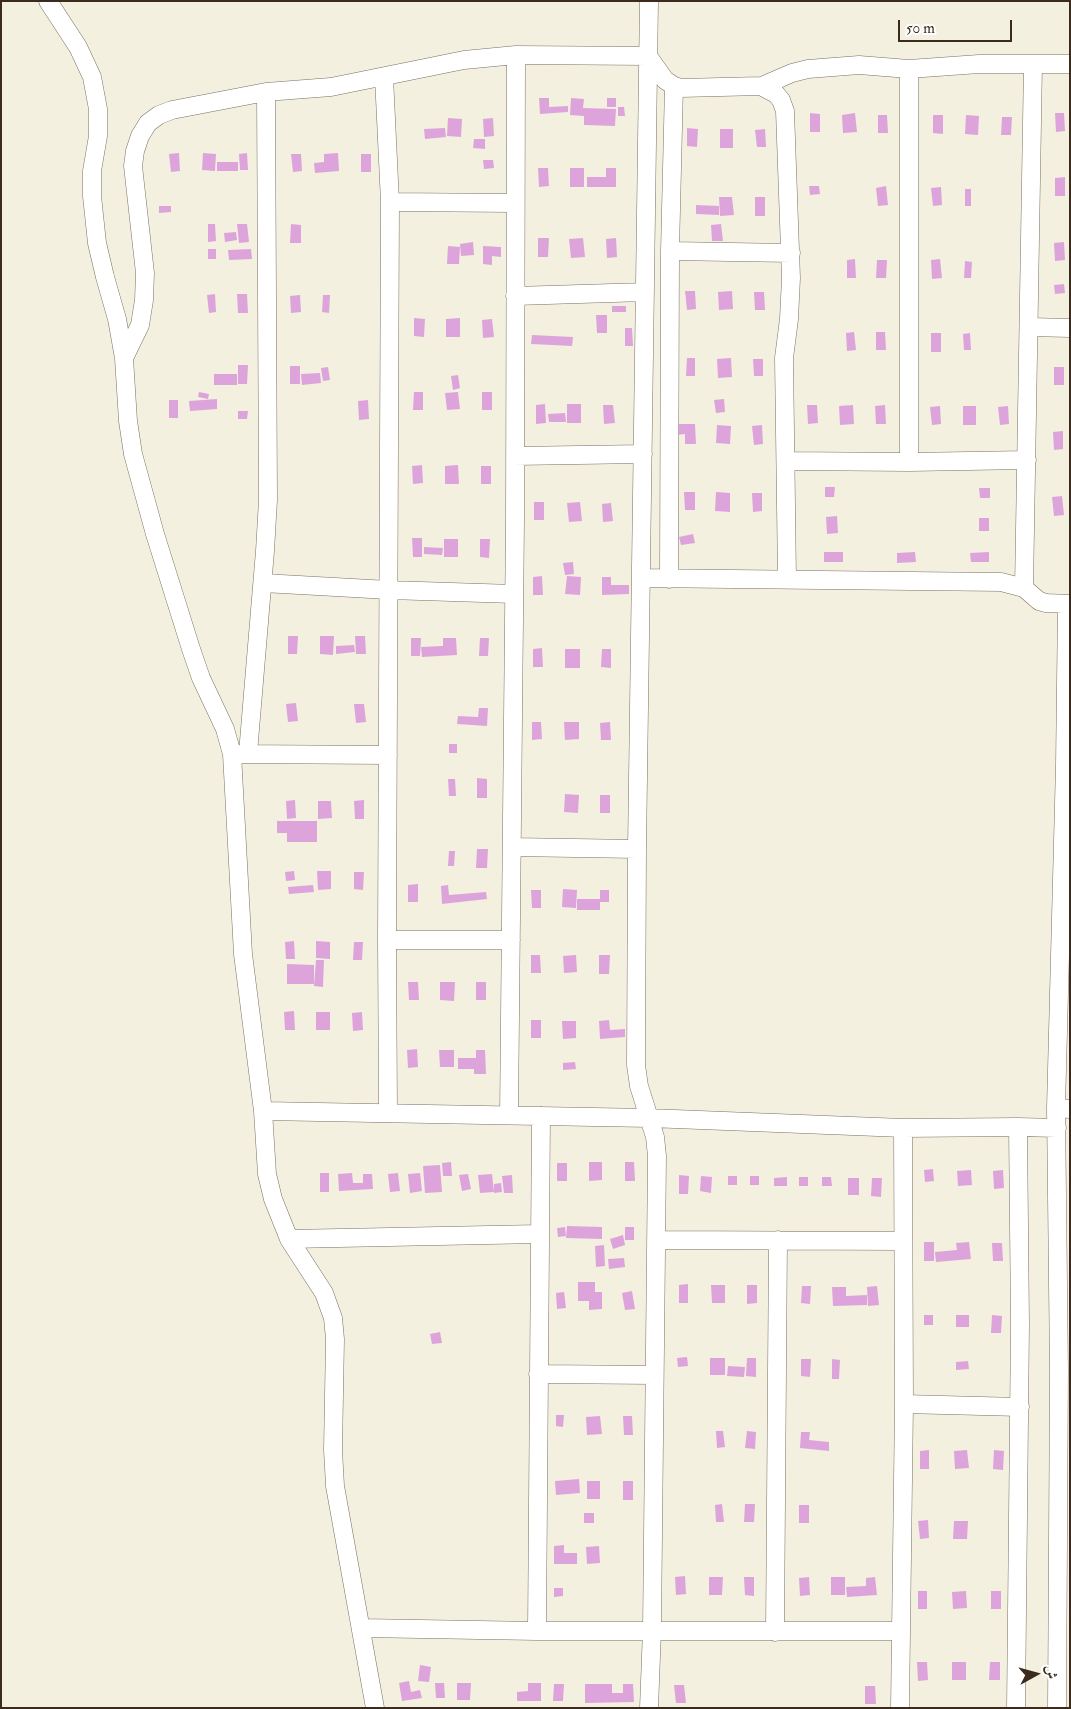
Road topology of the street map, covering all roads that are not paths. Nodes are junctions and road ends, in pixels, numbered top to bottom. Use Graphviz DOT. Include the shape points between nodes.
graph roads {
  1 [pos="48,1"];
  2 [pos="649,1"];
  3 [pos="516,55"];
  4 [pos="648,56"];
  5 [pos="1033,64"];
  6 [pos="1070,64"];
  7 [pos="909,69"];
  8 [pos="384,77"];
  9 [pos="674,86"];
  10 [pos="762,86"];
  11 [pos="266,92"];
  12 [pos="390,202"];
  13 [pos="515,203"];
  14 [pos="670,251"];
  15 [pos="791,253"];
  16 [pos="645,292"];
  17 [pos="515,296"];
  18 [pos="1029,327"];
  19 [pos="1070,328"];
  20 [pos="124,358"];
  21 [pos="643,454"];
  22 [pos="515,456"];
  23 [pos="786,460"];
  24 [pos="1027,460"];
  25 [pos="909,462"];
  26 [pos="642,578"];
  27 [pos="669,578"];
  28 [pos="787,579"];
  29 [pos="263,583"];
  30 [pos="1024,588"];
  31 [pos="389,590"];
  32 [pos="514,594"];
  33 [pos="1068,604"];
  34 [pos="240,754"];
  35 [pos="388,756"];
  36 [pos="1067,765"];
  37 [pos="512,847"];
  38 [pos="637,849"];
  39 [pos="387,940"];
  40 [pos="511,940"];
  41 [pos="1063,1109"];
  42 [pos="263,1111"];
  43 [pos="388,1113"];
  44 [pos="510,1115"];
  45 [pos="541,1116"];
  46 [pos="649,1118"];
  47 [pos="1018,1127"];
  48 [pos="903,1128"];
  49 [pos="1057,1128"];
  50 [pos="539,1234"];
  51 [pos="289,1240"];
  52 [pos="656,1240"];
  53 [pos="778,1240"];
  54 [pos="903,1241"];
  55 [pos="538,1374"];
  56 [pos="654,1375"];
  57 [pos="904,1404"];
  58 [pos="1020,1406"];
  59 [pos="1064,1499"];
  60 [pos="362,1628"];
  61 [pos="652,1630"];
  62 [pos="537,1631"];
  63 [pos="901,1631"];
  64 [pos="775,1632"];
  65 [pos="375,1708"];
  66 [pos="649,1708"];
  67 [pos="900,1708"];
  68 [pos="1016,1708"];
  69 [pos="1057,1708"];
  1 -- 20 [label="street" via="78,47 92,77 98,109 98,136 92,172 97,243"];
  2 -- 4 [label="street"];
  3 -- 4 [label="street"];
  3 -- 8 [label="street" via="464,60"];
  3 -- 13 [label="street"];
  4 -- 9 [label="street" via="664,80"];
  4 -- 16 [label="street"];
  5 -- 6 [label="street"];
  5 -- 7 [label="street"];
  5 -- 18 [label="street"];
  7 -- 10 [label="street" via="859,65 808,69 792,72"];
  7 -- 25 [label="street"];
  8 -- 11 [label="street" via="310,90"];
  8 -- 12 [label="street"];
  9 -- 10 [label="street"];
  9 -- 14 [label="street"];
  10 -- 15 [label="street" via="782,100 785,111"];
  11 -- 20 [label="street" via="172,110 148,123 140,136 133,166 145,273 144,300 140,325"];
  11 -- 29 [label="street" via="268,500"];
  12 -- 13 [label="street"];
  12 -- 31 [label="street"];
  13 -- 17 [label="street"];
  14 -- 15 [label="street"];
  14 -- 27 [label="street"];
  15 -- 23 [label="street" via="784,358"];
  16 -- 17 [label="street"];
  16 -- 21 [label="street"];
  17 -- 22 [label="street"];
  18 -- 19 [label="street"];
  18 -- 24 [label="street"];
  20 -- 34 [label="street" via="128,421 141,487 201,678"];
  21 -- 22 [label="street"];
  21 -- 26 [label="street"];
  22 -- 32 [label="street"];
  23 -- 25 [label="street"];
  23 -- 28 [label="street"];
  24 -- 25 [label="street"];
  24 -- 30 [label="street"];
  26 -- 27 [label="street"];
  26 -- 38 [label="street"];
  27 -- 28 [label="street"];
  28 -- 30 [label="street" via="960,580 1001,582"];
  29 -- 31 [label="street"];
  29 -- 34 [label="street"];
  30 -- 33 [label="street" via="1039,601"];
  31 -- 32 [label="street"];
  31 -- 35 [label="street"];
  32 -- 37 [label="street"];
  33 -- 36 [label="street"];
  34 -- 35 [label="street"];
  34 -- 42 [label="street" via="243,954"];
  35 -- 39 [label="street"];
  36 -- 41 [label="street"];
  37 -- 38 [label="street"];
  37 -- 40 [label="street"];
  38 -- 46 [label="street" via="636,1065"];
  39 -- 40 [label="street"];
  39 -- 43 [label="street"];
  40 -- 44 [label="street"];
  41 -- 49 [label="street"];
  42 -- 43 [label="street"];
  42 -- 51 [label="street" via="267,1174"];
  43 -- 44 [label="street"];
  44 -- 45 [label="street"];
  45 -- 46 [label="street"];
  45 -- 50 [label="street"];
  46 -- 48 [label="street"];
  46 -- 52 [label="street" via="657,1156"];
  47 -- 48 [label="street"];
  47 -- 49 [label="street"];
  47 -- 58 [label="street"];
  48 -- 54 [label="street"];
  49 -- 59 [label="street" via="1059,1371"];
  50 -- 51 [label="street"];
  50 -- 55 [label="street"];
  51 -- 60 [label="street" via="324,1293 333,1318 336,1339 333,1450 336,1486"];
  52 -- 53 [label="street"];
  52 -- 56 [label="street"];
  53 -- 54 [label="street"];
  53 -- 64 [label="street"];
  54 -- 57 [label="street"];
  55 -- 56 [label="street"];
  55 -- 62 [label="street"];
  56 -- 61 [label="street"];
  57 -- 58 [label="street"];
  57 -- 63 [label="street"];
  58 -- 68 [label="street"];
  59 -- 69 [label="street"];
  60 -- 62 [label="street"];
  60 -- 65 [label="street"];
  61 -- 62 [label="street"];
  61 -- 64 [label="street"];
  61 -- 66 [label="street"];
  63 -- 64 [label="street"];
  63 -- 67 [label="street"];
}
